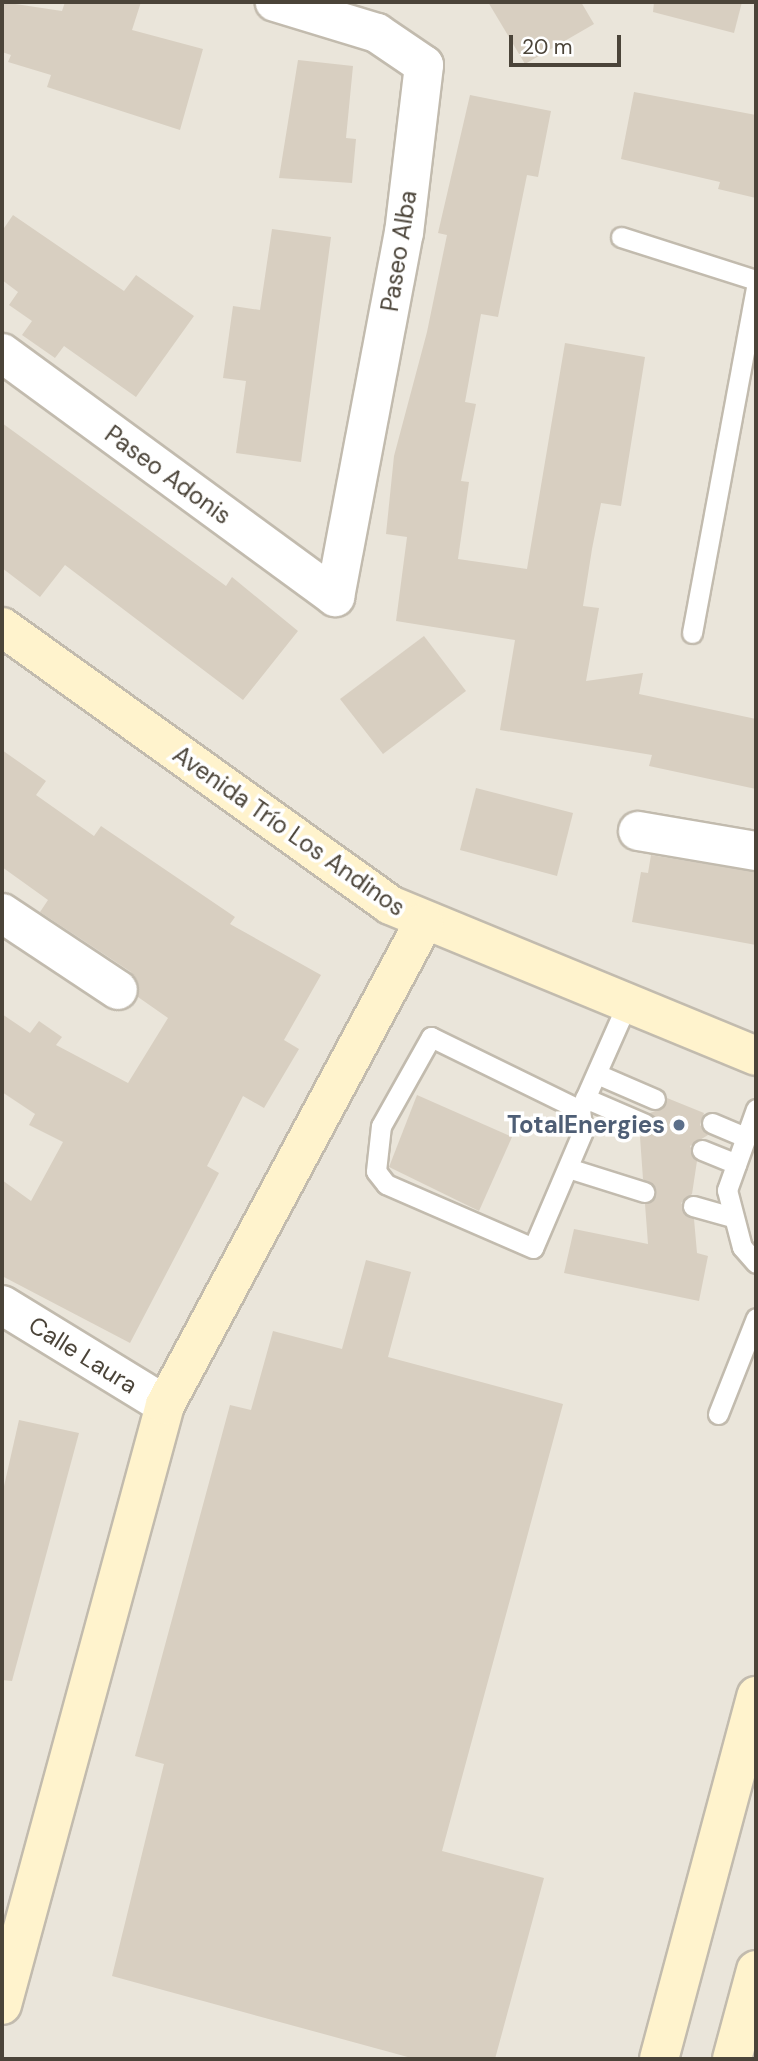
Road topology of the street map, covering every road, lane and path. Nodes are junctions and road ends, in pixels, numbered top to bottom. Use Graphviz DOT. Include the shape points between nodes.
graph roads {
  1 [pos="275,2"];
  2 [pos="621,237"];
  3 [pos="756,280"];
  4 [pos="756,287"];
  5 [pos="2,353"];
  6 [pos="335,597"];
  7 [pos="2,627"];
  8 [pos="692,633"];
  9 [pos="638,831"];
  10 [pos="756,851"];
  11 [pos="2,913"];
  12 [pos="424,922"];
  13 [pos="118,990"];
  14 [pos="627,1004"];
  15 [pos="756,1056"];
  16 [pos="597,1073"];
  17 [pos="655,1099"];
  18 [pos="583,1104"];
  19 [pos="756,1109"];
  20 [pos="712,1123"];
  21 [pos="645,1124"];
  22 [pos="745,1137"];
  23 [pos="702,1150"];
  24 [pos="736,1164"];
  25 [pos="568,1168"];
  26 [pos="644,1192"];
  27 [pos="693,1206"];
  28 [pos="732,1217"];
  29 [pos="756,1263"];
  30 [pos="2,1305"];
  31 [pos="756,1318"];
  32 [pos="164,1405"];
  33 [pos="718,1413"];
  34 [pos="756,1696"];
  35 [pos="756,1970"];
  36 [pos="2,2006"];
  37 [pos="659,2059"];
  38 [pos="732,2059"];
  1 -- 6 [label="street, Paseo Alba" via="377,33 424,65 404,233"];
  2 -- 3 [label="lane"];
  4 -- 8 [label="lane"];
  5 -- 6 [label="street, Paseo Adonis"];
  7 -- 12 [label="street, Avenida Trío Los Andinos" via="376,896"];
  9 -- 10 [label="street"];
  11 -- 13 [label="street"];
  12 -- 14 [label="street, Avenida Trío Los Andinos"];
  12 -- 32 [label="street"];
  14 -- 15 [label="street, Avenida Trío Los Andinos"];
  14 -- 16 [label="lane"];
  16 -- 17 [label="lane"];
  16 -- 18 [label="lane"];
  18 -- 21 [label="lane"];
  18 -- 25 [label="lane" via="583,1131"];
  18 -- 25 [label="lane" via="431,1037 381,1126 376,1171 386,1184 533,1248"];
  19 -- 22 [label="lane"];
  20 -- 22 [label="lane"];
  22 -- 24 [label="lane"];
  23 -- 24 [label="lane"];
  24 -- 28 [label="lane" via="727,1190"];
  25 -- 26 [label="lane"];
  27 -- 28 [label="lane"];
  28 -- 29 [label="lane" via="741,1247"];
  30 -- 32 [label="street, Calle Laura"];
  31 -- 33 [label="lane"];
  32 -- 36 [label="street"];
  34 -- 37 [label="street"];
  35 -- 38 [label="street"];
}
